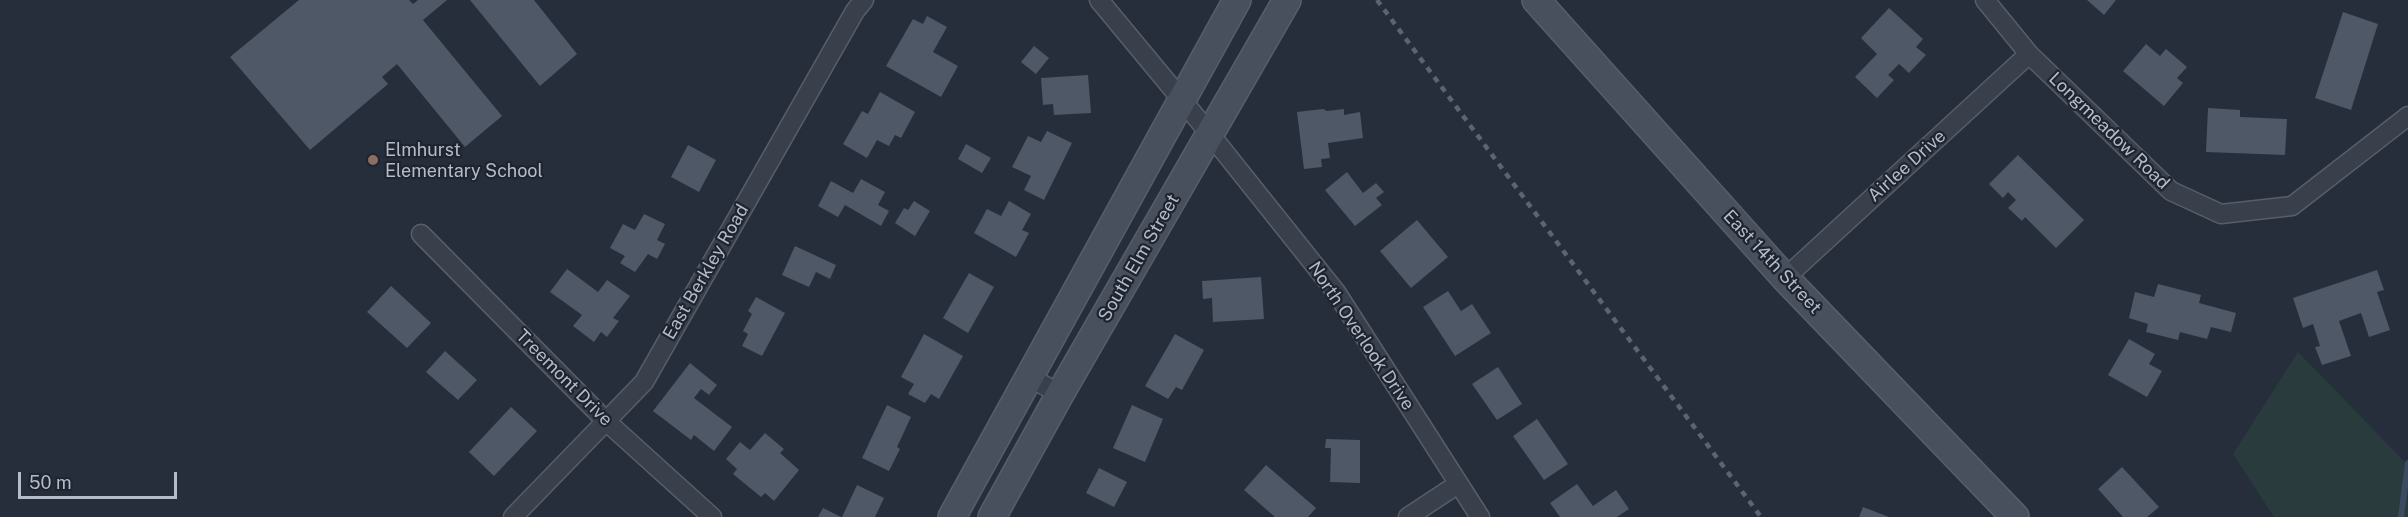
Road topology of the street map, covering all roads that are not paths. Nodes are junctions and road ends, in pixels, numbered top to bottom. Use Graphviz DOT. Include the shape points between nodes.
graph roads {
  1 [pos="864,0"];
  2 [pos="1099,0"];
  3 [pos="1238,0"];
  4 [pos="1287,0"];
  5 [pos="1536,0"];
  6 [pos="1985,0"];
  7 [pos="2029,54"];
  8 [pos="1182,99"];
  9 [pos="2408,116"];
  10 [pos="1210,134"];
  11 [pos="421,234"];
  12 [pos="1785,278"];
  13 [pos="1029,377"];
  14 [pos="1060,394"];
  15 [pos="607,422"];
  16 [pos="1458,484"];
  17 [pos="513,517"];
  18 [pos="712,517"];
  19 [pos="952,517"];
  20 [pos="992,517"];
  21 [pos="1408,517"];
  22 [pos="1480,517"];
  23 [pos="2014,517"];
  1 -- 15 [label="street, East Berkley Road" via="644,382"];
  2 -- 8 [label="street, North Overlook Drive"];
  3 -- 8 [label="street, South Elm Street"];
  4 -- 10 [label="street, South Elm Street"];
  5 -- 12 [label="street, East 14th Street"];
  6 -- 7 [label="street, Longmeadow Road"];
  7 -- 9 [label="street, Longmeadow Road" via="2171,191 2221,214 2292,206"];
  7 -- 12 [label="street, Airlee Drive"];
  8 -- 10 [label="street, North Overlook Drive"];
  8 -- 13 [label="street, South Elm Street"];
  10 -- 14 [label="street, South Elm Street"];
  10 -- 16 [label="street, North Overlook Drive" via="1336,292"];
  11 -- 15 [label="street, Treemont Drive"];
  12 -- 23 [label="street, East 14th Street"];
  13 -- 14 [label="street"];
  13 -- 19 [label="street, South Elm Street"];
  14 -- 20 [label="street, South Elm Street"];
  15 -- 17 [label="street, East Berkley Road"];
  15 -- 18 [label="street, Treemont Drive"];
  16 -- 21 [label="street"];
  16 -- 22 [label="street, North Overlook Drive"];
}
